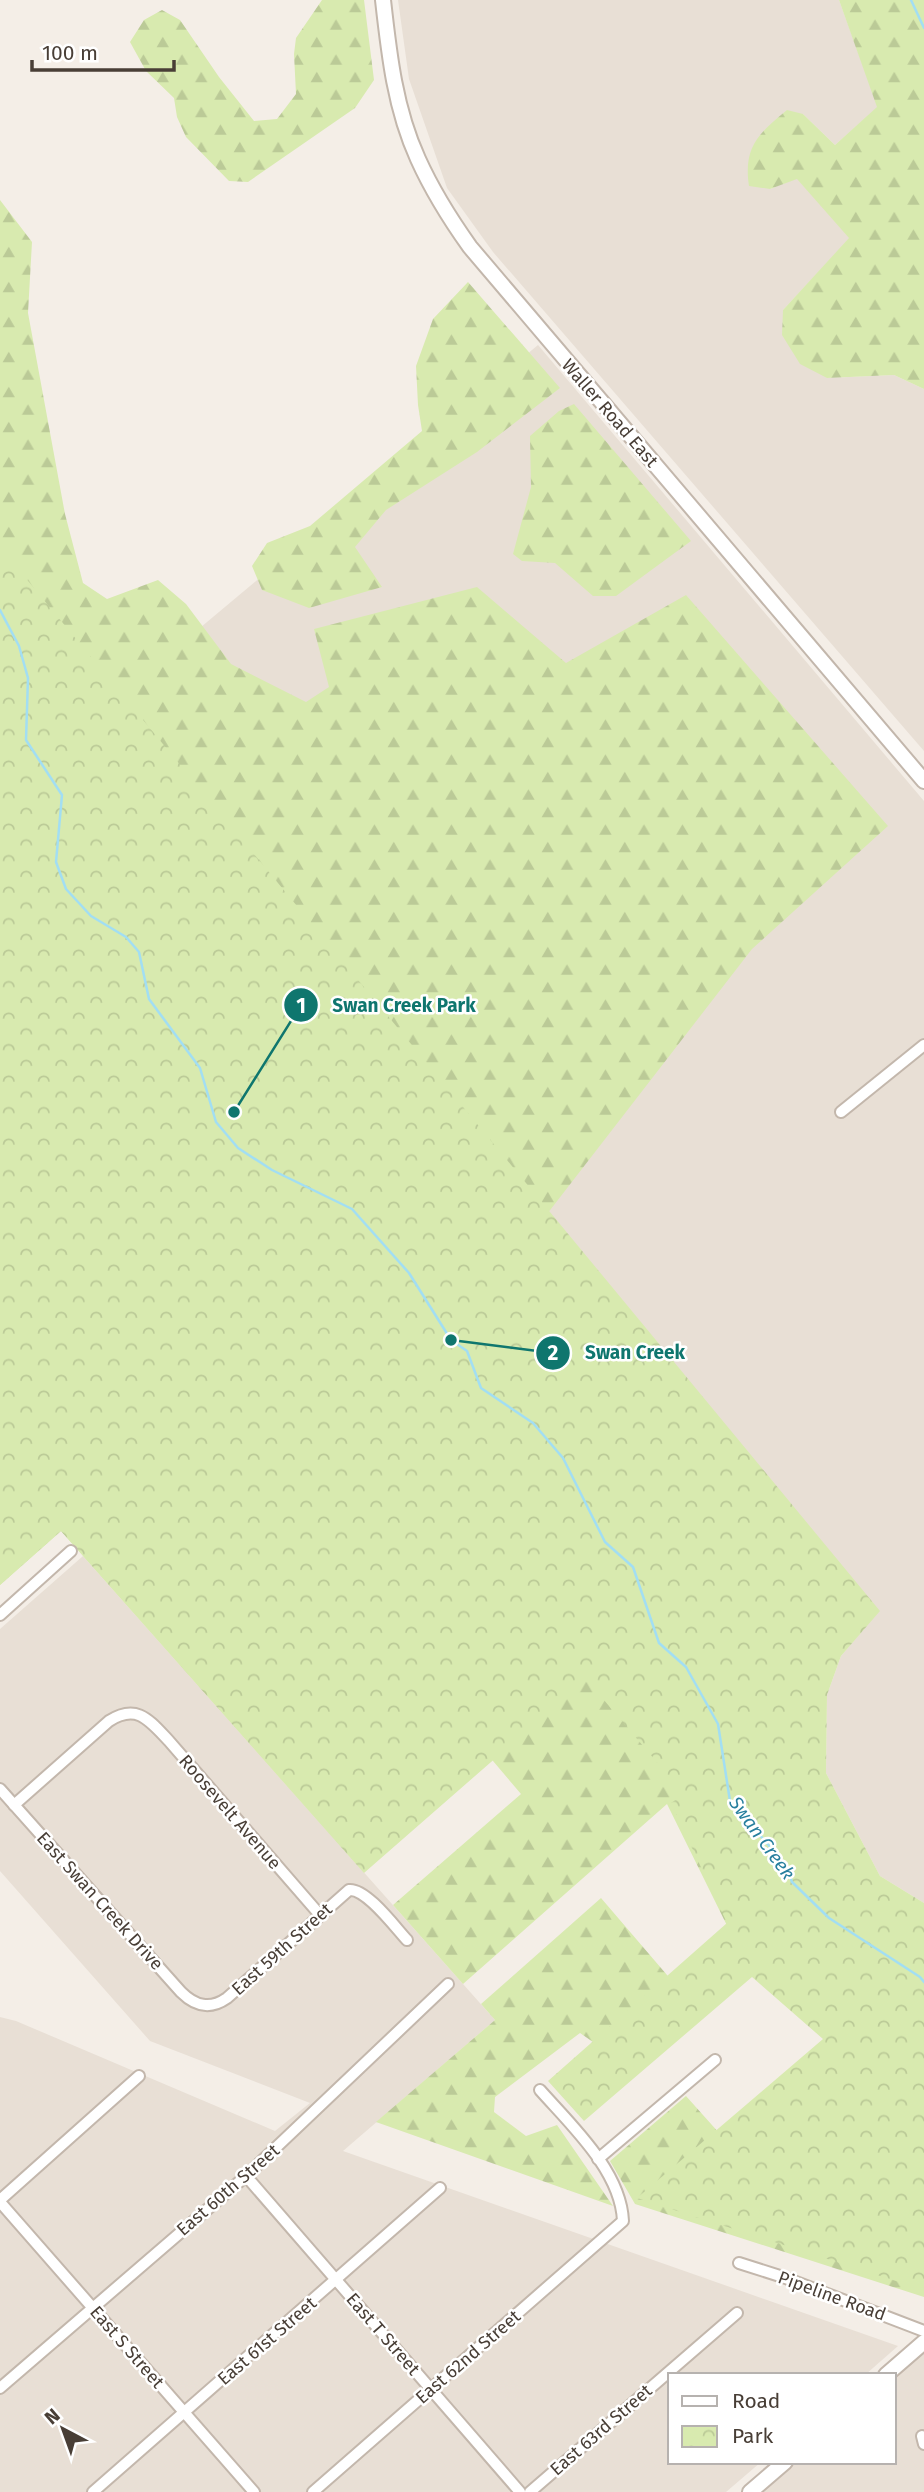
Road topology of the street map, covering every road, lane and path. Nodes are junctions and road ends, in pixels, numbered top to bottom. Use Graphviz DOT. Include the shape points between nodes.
graph roads {
  1 [pos="383,0"];
  2 [pos="924,781"];
  3 [pos="924,1045"];
  4 [pos="841,1112"];
  5 [pos="71,1551"];
  6 [pos="0,1615"];
  7 [pos="0,1789"];
  8 [pos="14,1805"];
  9 [pos="320,1915"];
  10 [pos="407,1940"];
  11 [pos="448,1984"];
  12 [pos="204,2006"];
  13 [pos="715,2060"];
  14 [pos="139,2076"];
  15 [pos="540,2090"];
  16 [pos="598,2160"];
  17 [pos="246,2176"];
  18 [pos="440,2188"];
  19 [pos="0,2201"];
  20 [pos="739,2263"];
  21 [pos="337,2280"];
  22 [pos="92,2307"];
  23 [pos="737,2313"];
  24 [pos="924,2331"];
  25 [pos="924,2342"];
  26 [pos="888,2373"];
  27 [pos="0,2388"];
  28 [pos="431,2389"];
  29 [pos="184,2413"];
  30 [pos="783,2464"];
  31 [pos="93,2492"];
  32 [pos="254,2492"];
  33 [pos="313,2492"];
  34 [pos="520,2492"];
  35 [pos="530,2492"];
  36 [pos="750,2492"];
  1 -- 2 [label="street, Waller Road East" via="392,71 409,136 436,195 470,247"];
  3 -- 4 [label="street"];
  5 -- 6 [label="street"];
  7 -- 8 [label="street, East Swan Creek Drive"];
  8 -- 9 [label="street, Roosevelt Avenue" via="109,1721 122,1713 136,1713 169,1741"];
  8 -- 12 [label="street, East Swan Creek Drive" via="184,1995"];
  9 -- 10 [label="street, East 59th Street" via="349,1890 359,1891"];
  9 -- 12 [label="street, East 59th Street" via="226,1998"];
  11 -- 17 [label="street, East 60th Street"];
  13 -- 16 [label="street"];
  14 -- 19 [label="street"];
  15 -- 16 [label="street"];
  16 -- 28 [label="street, East 62nd Street" via="616,2186 623,2221"];
  17 -- 21 [label="street, East T Street"];
  17 -- 22 [label="street, East 60th Street"];
  18 -- 21 [label="street, East 61st Street"];
  19 -- 22 [label="street, East S Street"];
  20 -- 24 [label="street, Pipeline Road"];
  21 -- 28 [label="street, East T Street"];
  21 -- 29 [label="street, East 61st Street"];
  22 -- 27 [label="street, East 60th Street"];
  22 -- 29 [label="street, East S Street"];
  23 -- 35 [label="street, East 63rd Street"];
  25 -- 26 [label="street"];
  28 -- 33 [label="street, East 62nd Street"];
  28 -- 34 [label="street, East T Street"];
  29 -- 31 [label="street, East 61st Street"];
  29 -- 32 [label="street, East S Street"];
  30 -- 36 [label="street"];
}
